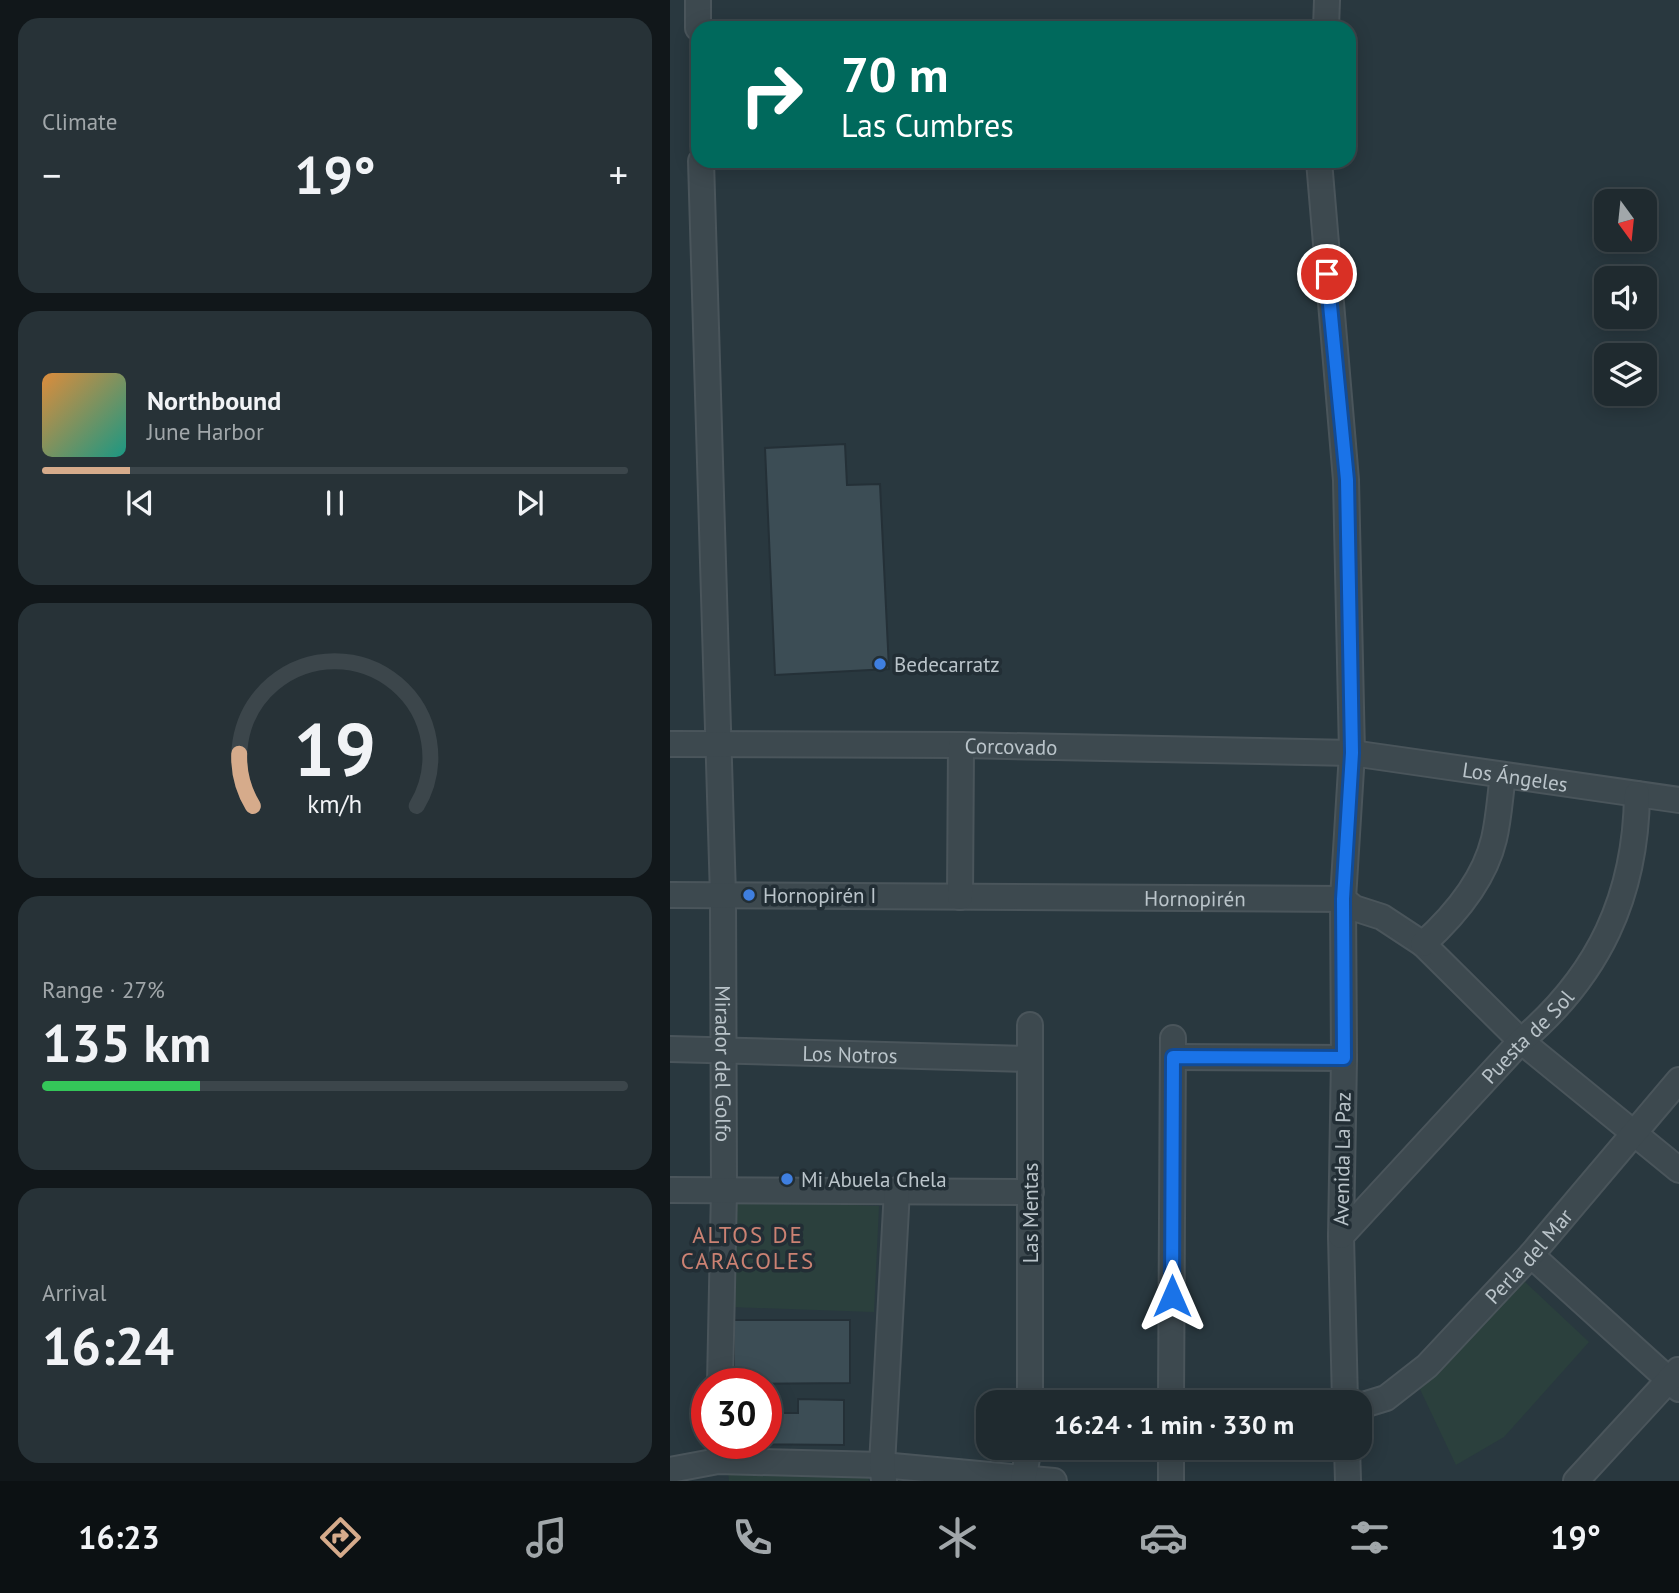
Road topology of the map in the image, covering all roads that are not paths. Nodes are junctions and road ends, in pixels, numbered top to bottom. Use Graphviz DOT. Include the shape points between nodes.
graph roads {
  1 [pos="698,0"];
  2 [pos="1327,0"];
  3 [pos="698,21"];
  4 [pos="1326,21"];
  5 [pos="701,168"];
  6 [pos="1320,168"];
  7 [pos="670,744"];
  8 [pos="719,744"];
  9 [pos="961,746"];
  10 [pos="1352,753"];
  11 [pos="1503,775"];
  12 [pos="1637,794"];
  13 [pos="1679,800"];
  14 [pos="670,895"];
  15 [pos="723,896"];
  16 [pos="960,897"];
  17 [pos="1343,899"];
  18 [pos="1422,944"];
  19 [pos="1030,1025"];
  20 [pos="1521,1041"];
  21 [pos="670,1049"];
  22 [pos="724,1051"];
  23 [pos="1344,1058"];
  24 [pos="1030,1059"];
  25 [pos="1679,1080"];
  26 [pos="1633,1133"];
  27 [pos="1679,1170"];
  28 [pos="670,1190"];
  29 [pos="724,1190"];
  30 [pos="897,1190"];
  31 [pos="1030,1192"];
  32 [pos="1340,1236"];
  33 [pos="1531,1255"];
  34 [pos="720,1368"];
  35 [pos="1675,1380"];
  36 [pos="1030,1390"];
  37 [pos="1171,1390"];
  38 [pos="1346,1390"];
  39 [pos="1372,1402"];
  40 [pos="1027,1460"];
  41 [pos="1171,1460"];
  42 [pos="1347,1460"];
  43 [pos="719,1462"];
  44 [pos="670,1471"];
  45 [pos="883,1473"];
  46 [pos="1023,1479"];
  47 [pos="1054,1481"];
  48 [pos="1171,1481"];
  49 [pos="1348,1481"];
  50 [pos="1576,1481"];
  1 -- 3 [label="street"];
  2 -- 4 [label="street"];
  5 -- 8 [label="street, Mirador del Golfo"];
  6 -- 10 [label="street, Avenida La Paz" via="1347,480"];
  7 -- 8 [label="street, Corcovado"];
  8 -- 9 [label="street, Corcovado"];
  8 -- 15 [label="street, Mirador del Golfo"];
  9 -- 10 [label="street, Corcovado"];
  9 -- 16 [label="street"];
  10 -- 11 [label="street, Los Ángeles"];
  10 -- 17 [label="street, Avenida La Paz"];
  11 -- 12 [label="street, Los Ángeles"];
  11 -- 18 [label="street" via="1488,858 1455,912"];
  12 -- 13 [label="street, Los Ángeles"];
  12 -- 20 [label="street, Puesta de Sol" via="1632,858 1610,927 1566,998"];
  14 -- 15 [label="street, Hornopirén"];
  15 -- 16 [label="street, Hornopirén"];
  15 -- 22 [label="street, Mirador del Golfo"];
  16 -- 17 [label="street, Hornopirén"];
  17 -- 18 [label="street, Hornopirén" via="1354,908 1382,917"];
  17 -- 23 [label="street, Avenida La Paz"];
  18 -- 20 [label="street, Hornopirén"];
  19 -- 24 [label="street, Las Mentas"];
  20 -- 26 [label="street, Hornopirén"];
  20 -- 32 [label="street, Puesta de Sol"];
  21 -- 22 [label="street, Los Notros"];
  22 -- 24 [label="street, Los Notros"];
  22 -- 29 [label="street, Mirador del Golfo"];
  23 -- 32 [label="street, Avenida La Paz"];
  23 -- 37 [label="street" via="1173,1048"];
  24 -- 31 [label="street, Las Mentas"];
  25 -- 26 [label="street, Perla del Mar"];
  26 -- 27 [label="street, Hornopirén"];
  26 -- 33 [label="street, Perla del Mar"];
  28 -- 29 [label="street"];
  29 -- 30 [label="street"];
  29 -- 34 [label="street, Mirador del Golfo"];
  30 -- 31 [label="street"];
  30 -- 45 [label="street"];
  31 -- 36 [label="street, Las Mentas"];
  32 -- 38 [label="street, Avenida La Paz"];
  33 -- 35 [label="street"];
  33 -- 39 [label="street, Perla del Mar" via="1427,1366 1386,1398"];
  35 -- 50 [label="street"];
  40 -- 46 [label="street"];
  41 -- 48 [label="street"];
  42 -- 49 [label="street"];
  43 -- 44 [label="street"];
  43 -- 45 [label="street"];
  45 -- 46 [label="street"];
  46 -- 47 [label="street"];
}
